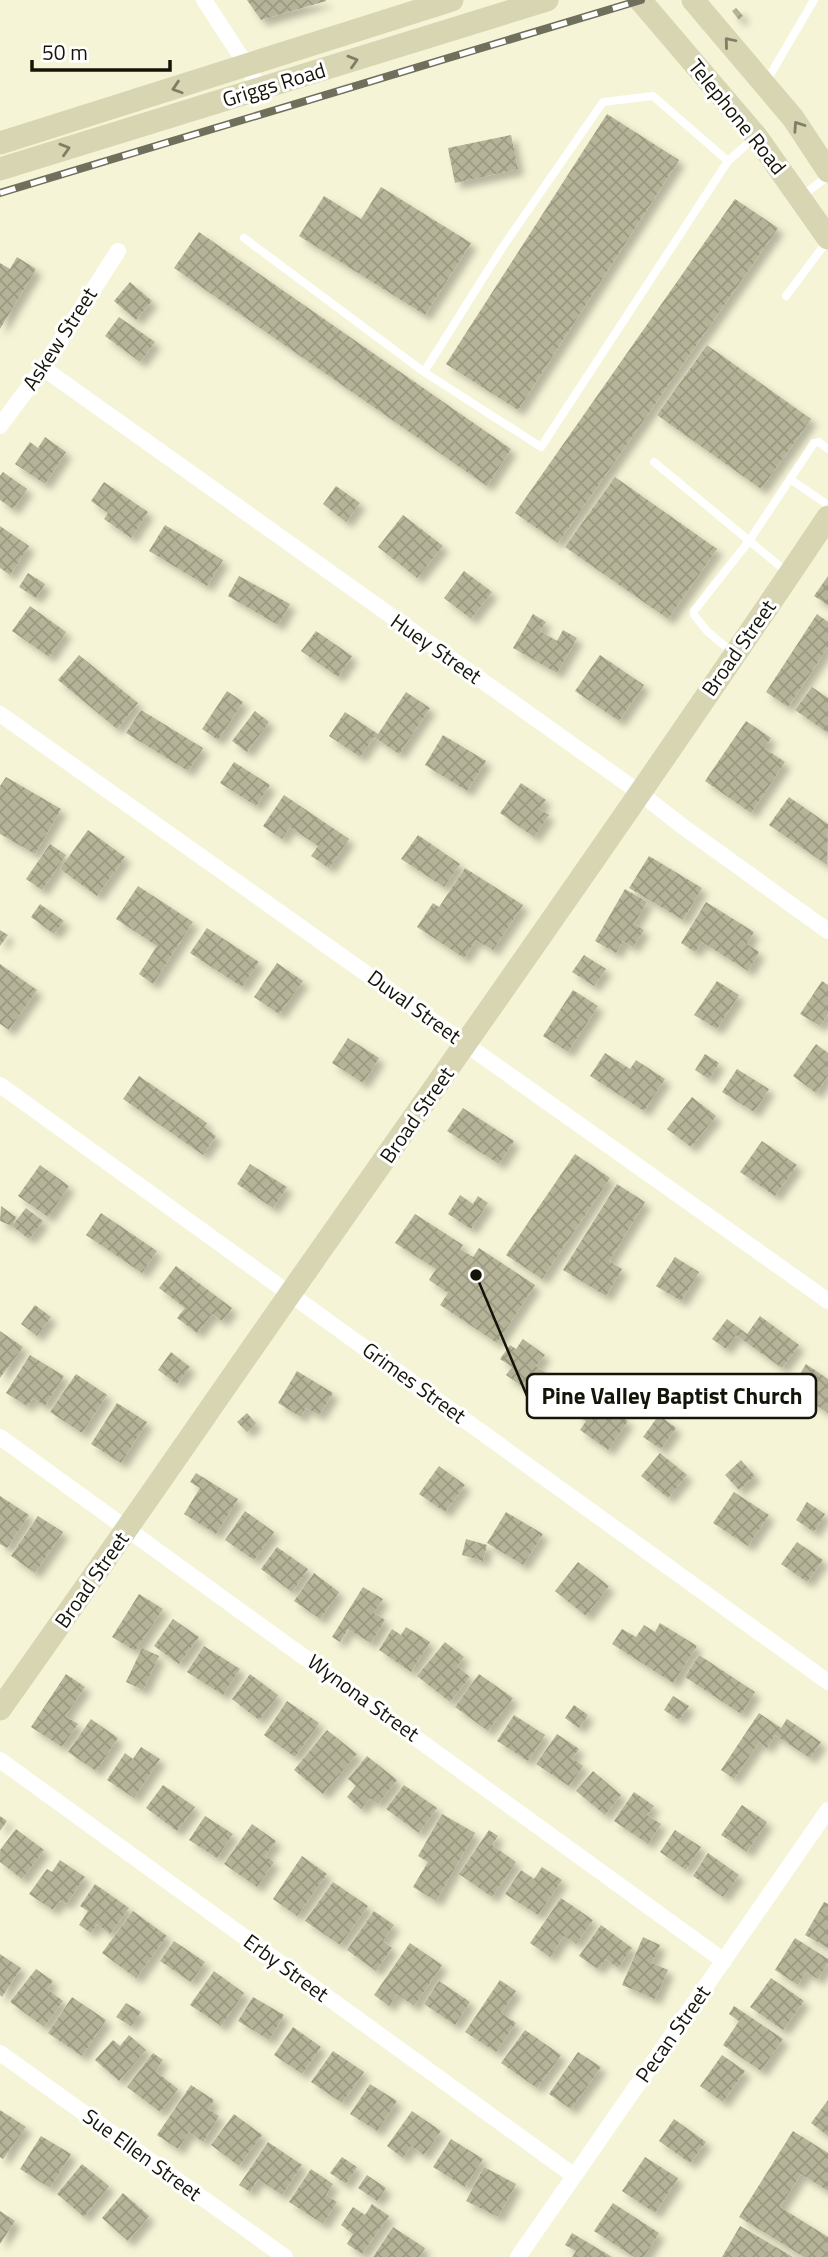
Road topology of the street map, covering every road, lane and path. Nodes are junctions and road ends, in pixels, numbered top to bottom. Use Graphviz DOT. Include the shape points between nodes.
graph roads {
  1 [pos="204,0"];
  2 [pos="452,0"];
  3 [pos="547,0"];
  4 [pos="640,0"];
  5 [pos="693,0"];
  6 [pos="814,0"];
  7 [pos="247,65"];
  8 [pos="765,84"];
  9 [pos="260,90"];
  10 [pos="756,136"];
  11 [pos="0,143"];
  12 [pos="727,161"];
  13 [pos="0,169"];
  14 [pos="828,170"];
  15 [pos="828,176"];
  16 [pos="799,198"];
  17 [pos="244,238"];
  18 [pos="828,239"];
  19 [pos="118,251"];
  20 [pos="786,296"];
  21 [pos="43,368"];
  22 [pos="424,372"];
  23 [pos="0,426"];
  24 [pos="828,449"];
  25 [pos="654,462"];
  26 [pos="790,480"];
  27 [pos="828,505"];
  28 [pos="828,517"];
  29 [pos="749,541"];
  30 [pos="790,575"];
  31 [pos="734,654"];
  32 [pos="0,714"];
  33 [pos="640,793"];
  34 [pos="828,931"];
  35 [pos="467,1044"];
  36 [pos="0,1085"];
  37 [pos="290,1293"];
  38 [pos="828,1301"];
  39 [pos="0,1437"];
  40 [pos="129,1528"];
  41 [pos="828,1682"];
  42 [pos="0,1709"];
  43 [pos="0,1760"];
  44 [pos="828,1810"];
  45 [pos="724,1961"];
  46 [pos="0,2053"];
  47 [pos="573,2175"];
  48 [pos="285,2257"];
  49 [pos="518,2257"];
  1 -- 7 [label="street"];
  2 -- 7 [label="main road, Griggs Road"];
  9 -- 3 [label="main road, Griggs Road, one-way"];
  4 -- 10 [label="main road, Telephone Road"];
  8 -- 5 [label="main road, Telephone Road, one-way"];
  6 -- 8 [label="lane"];
  7 -- 9 [label="street"];
  7 -- 11 [label="main road, Griggs Road, one-way"];
  14 -- 8 [label="main road, Telephone Road, one-way"];
  13 -- 9 [label="main road, Griggs Road, one-way"];
  10 -- 12 [label="lane"];
  10 -- 16 [label="main road, Telephone Road"];
  12 -- 22 [label="lane" via="653,96 604,102 502,248"];
  12 -- 22 [label="lane" via="541,447"];
  15 -- 16 [label="lane"];
  16 -- 18 [label="main road, Telephone Road"];
  17 -- 22 [label="lane"];
  18 -- 20 [label="lane"];
  19 -- 21 [label="street, Askew Street"];
  21 -- 23 [label="street, Askew Street"];
  21 -- 33 [label="street, Huey Street"];
  24 -- 26 [label="lane" via="814,443"];
  25 -- 29 [label="lane"];
  26 -- 27 [label="lane"];
  26 -- 29 [label="lane"];
  28 -- 30 [label="main road, Broad Street"];
  29 -- 30 [label="lane"];
  29 -- 31 [label="lane" via="694,613"];
  30 -- 31 [label="main road, Broad Street"];
  31 -- 33 [label="main road, Broad Street"];
  32 -- 35 [label="street, Duval Street"];
  33 -- 34 [label="street, Huey Street"];
  33 -- 35 [label="main road, Broad Street"];
  35 -- 37 [label="main road, Broad Street"];
  35 -- 38 [label="street, Duval Street"];
  36 -- 37 [label="street, Grimes Street"];
  37 -- 40 [label="main road, Broad Street"];
  37 -- 41 [label="street, Grimes Street"];
  39 -- 40 [label="street, Wynona Street"];
  40 -- 42 [label="main road, Broad Street"];
  40 -- 45 [label="street, Wynona Street"];
  43 -- 47 [label="street, Erby Street"];
  44 -- 45 [label="street, Pecan Street"];
  45 -- 47 [label="street, Pecan Street"];
  46 -- 48 [label="street, Sue Ellen Street"];
  47 -- 49 [label="street, Pecan Street"];
}
